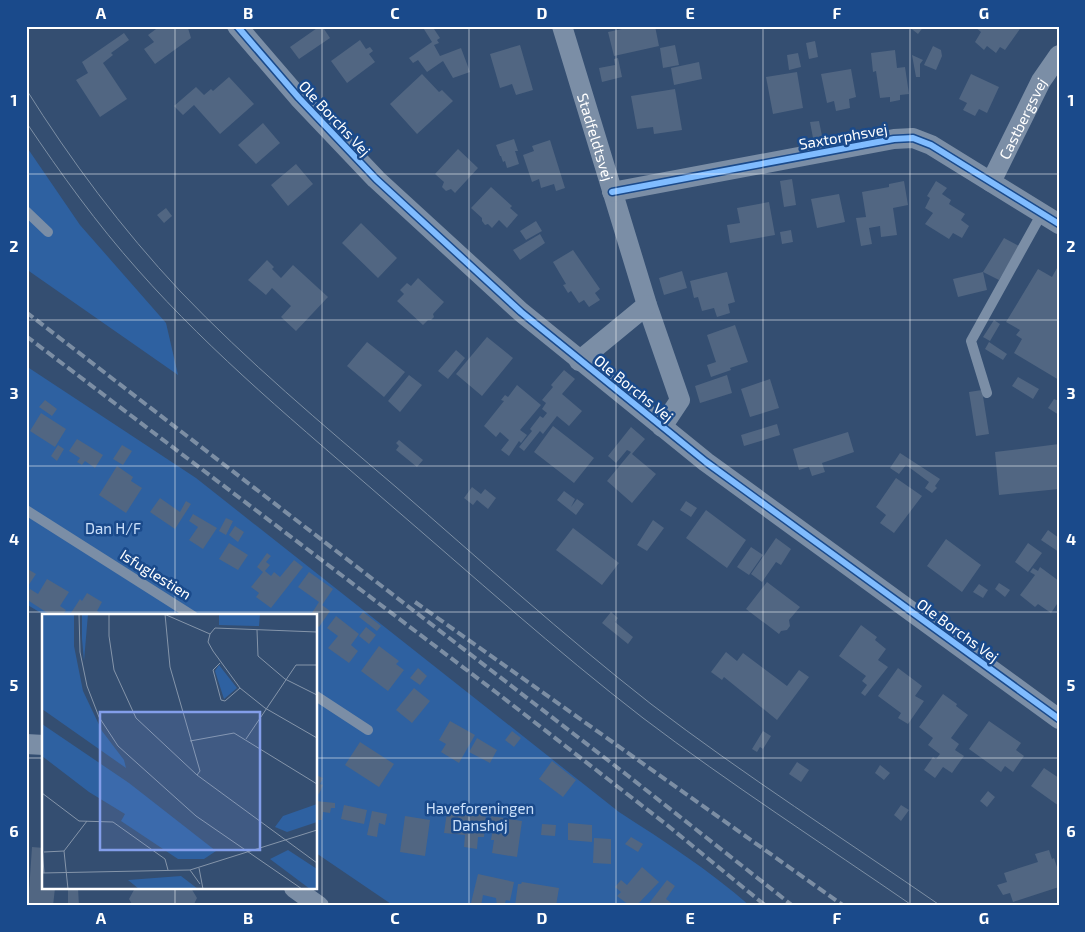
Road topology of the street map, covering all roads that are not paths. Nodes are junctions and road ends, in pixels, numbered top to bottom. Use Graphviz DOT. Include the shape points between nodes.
graph roads {
  1 [pos="237,26"];
  2 [pos="562,26"];
  3 [pos="1059,55"];
  4 [pos="990,182"];
  5 [pos="612,192"];
  6 [pos="26,211"];
  7 [pos="1042,213"];
  8 [pos="1059,224"];
  9 [pos="48,232"];
  10 [pos="647,305"];
  11 [pos="579,361"];
  12 [pos="987,393"];
  13 [pos="662,427"];
  14 [pos="26,510"];
  15 [pos="190,614"];
  16 [pos="318,697"];
  17 [pos="1059,719"];
  18 [pos="368,730"];
  19 [pos="26,744"];
  20 [pos="42,744"];
  21 [pos="297,890"];
  22 [pos="319,906"];
  1 -- 11 [label="street, Ole Borchs Vej" via="299,98 376,179"];
  2 -- 5 [label="street, Stadfeldtsvej"];
  3 -- 4 [label="street, Castbergsvej" via="1041,81"];
  4 -- 5 [label="street, Saxtorphsvej" via="931,145 913,138"];
  4 -- 7 [label="street, Saxtorphsvej"];
  5 -- 10 [label="street, Stadfeldtsvej"];
  6 -- 9 [label="lane"];
  7 -- 8 [label="street, Saxtorphsvej"];
  7 -- 12 [label="lane" via="971,341"];
  10 -- 11 [label="street"];
  10 -- 13 [label="street, Stadfeldtsvej" via="680,400"];
  11 -- 13 [label="street, Ole Borchs Vej"];
  13 -- 17 [label="street, Ole Borchs Vej"];
  14 -- 15 [label="lane, Isfuglestien"];
  16 -- 18 [label="lane"];
  19 -- 20 [label="street"];
  21 -- 22 [label="street"];
}
